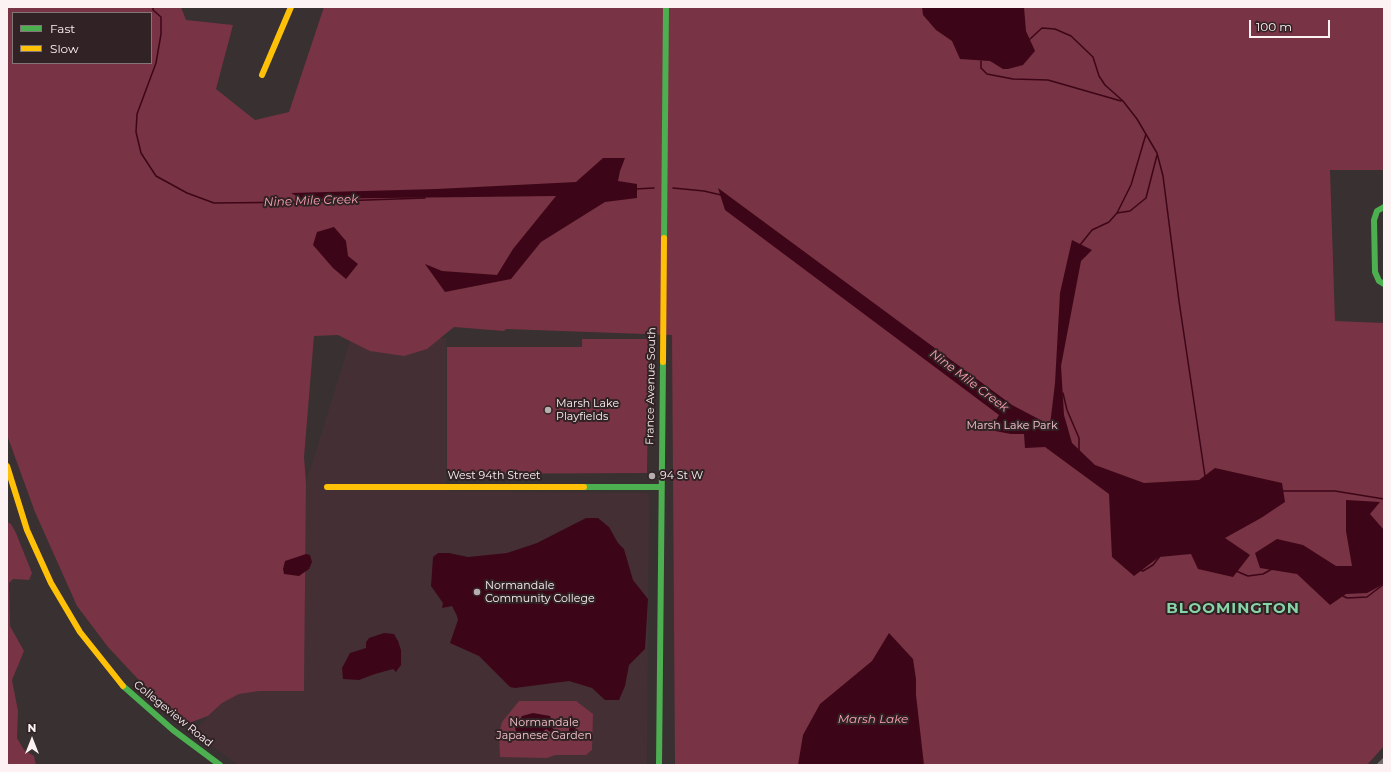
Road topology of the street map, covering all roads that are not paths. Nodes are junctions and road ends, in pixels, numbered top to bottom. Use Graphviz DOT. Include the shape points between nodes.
graph roads {
  1 [pos="291,7"];
  2 [pos="666,7"];
  3 [pos="262,75"];
  4 [pos="1384,206"];
  5 [pos="1381,283"];
  6 [pos="7,466"];
  7 [pos="327,487"];
  8 [pos="660,487"];
  9 [pos="1384,760"];
  10 [pos="220,765"];
  11 [pos="659,765"];
  12 [pos="1379,765"];
  1 -- 3 [label="street"];
  2 -- 8 [label="street, France Avenue South"];
  4 -- 5 [label="street" via="1377,211 1374,220 1375,272"];
  6 -- 10 [label="street, Collegeview Road" via="38,556 80,632 123,687 152,713"];
  7 -- 8 [label="street, West 94th Street"];
  8 -- 11 [label="street, France Avenue South"];
  9 -- 12 [label="street"];
}
